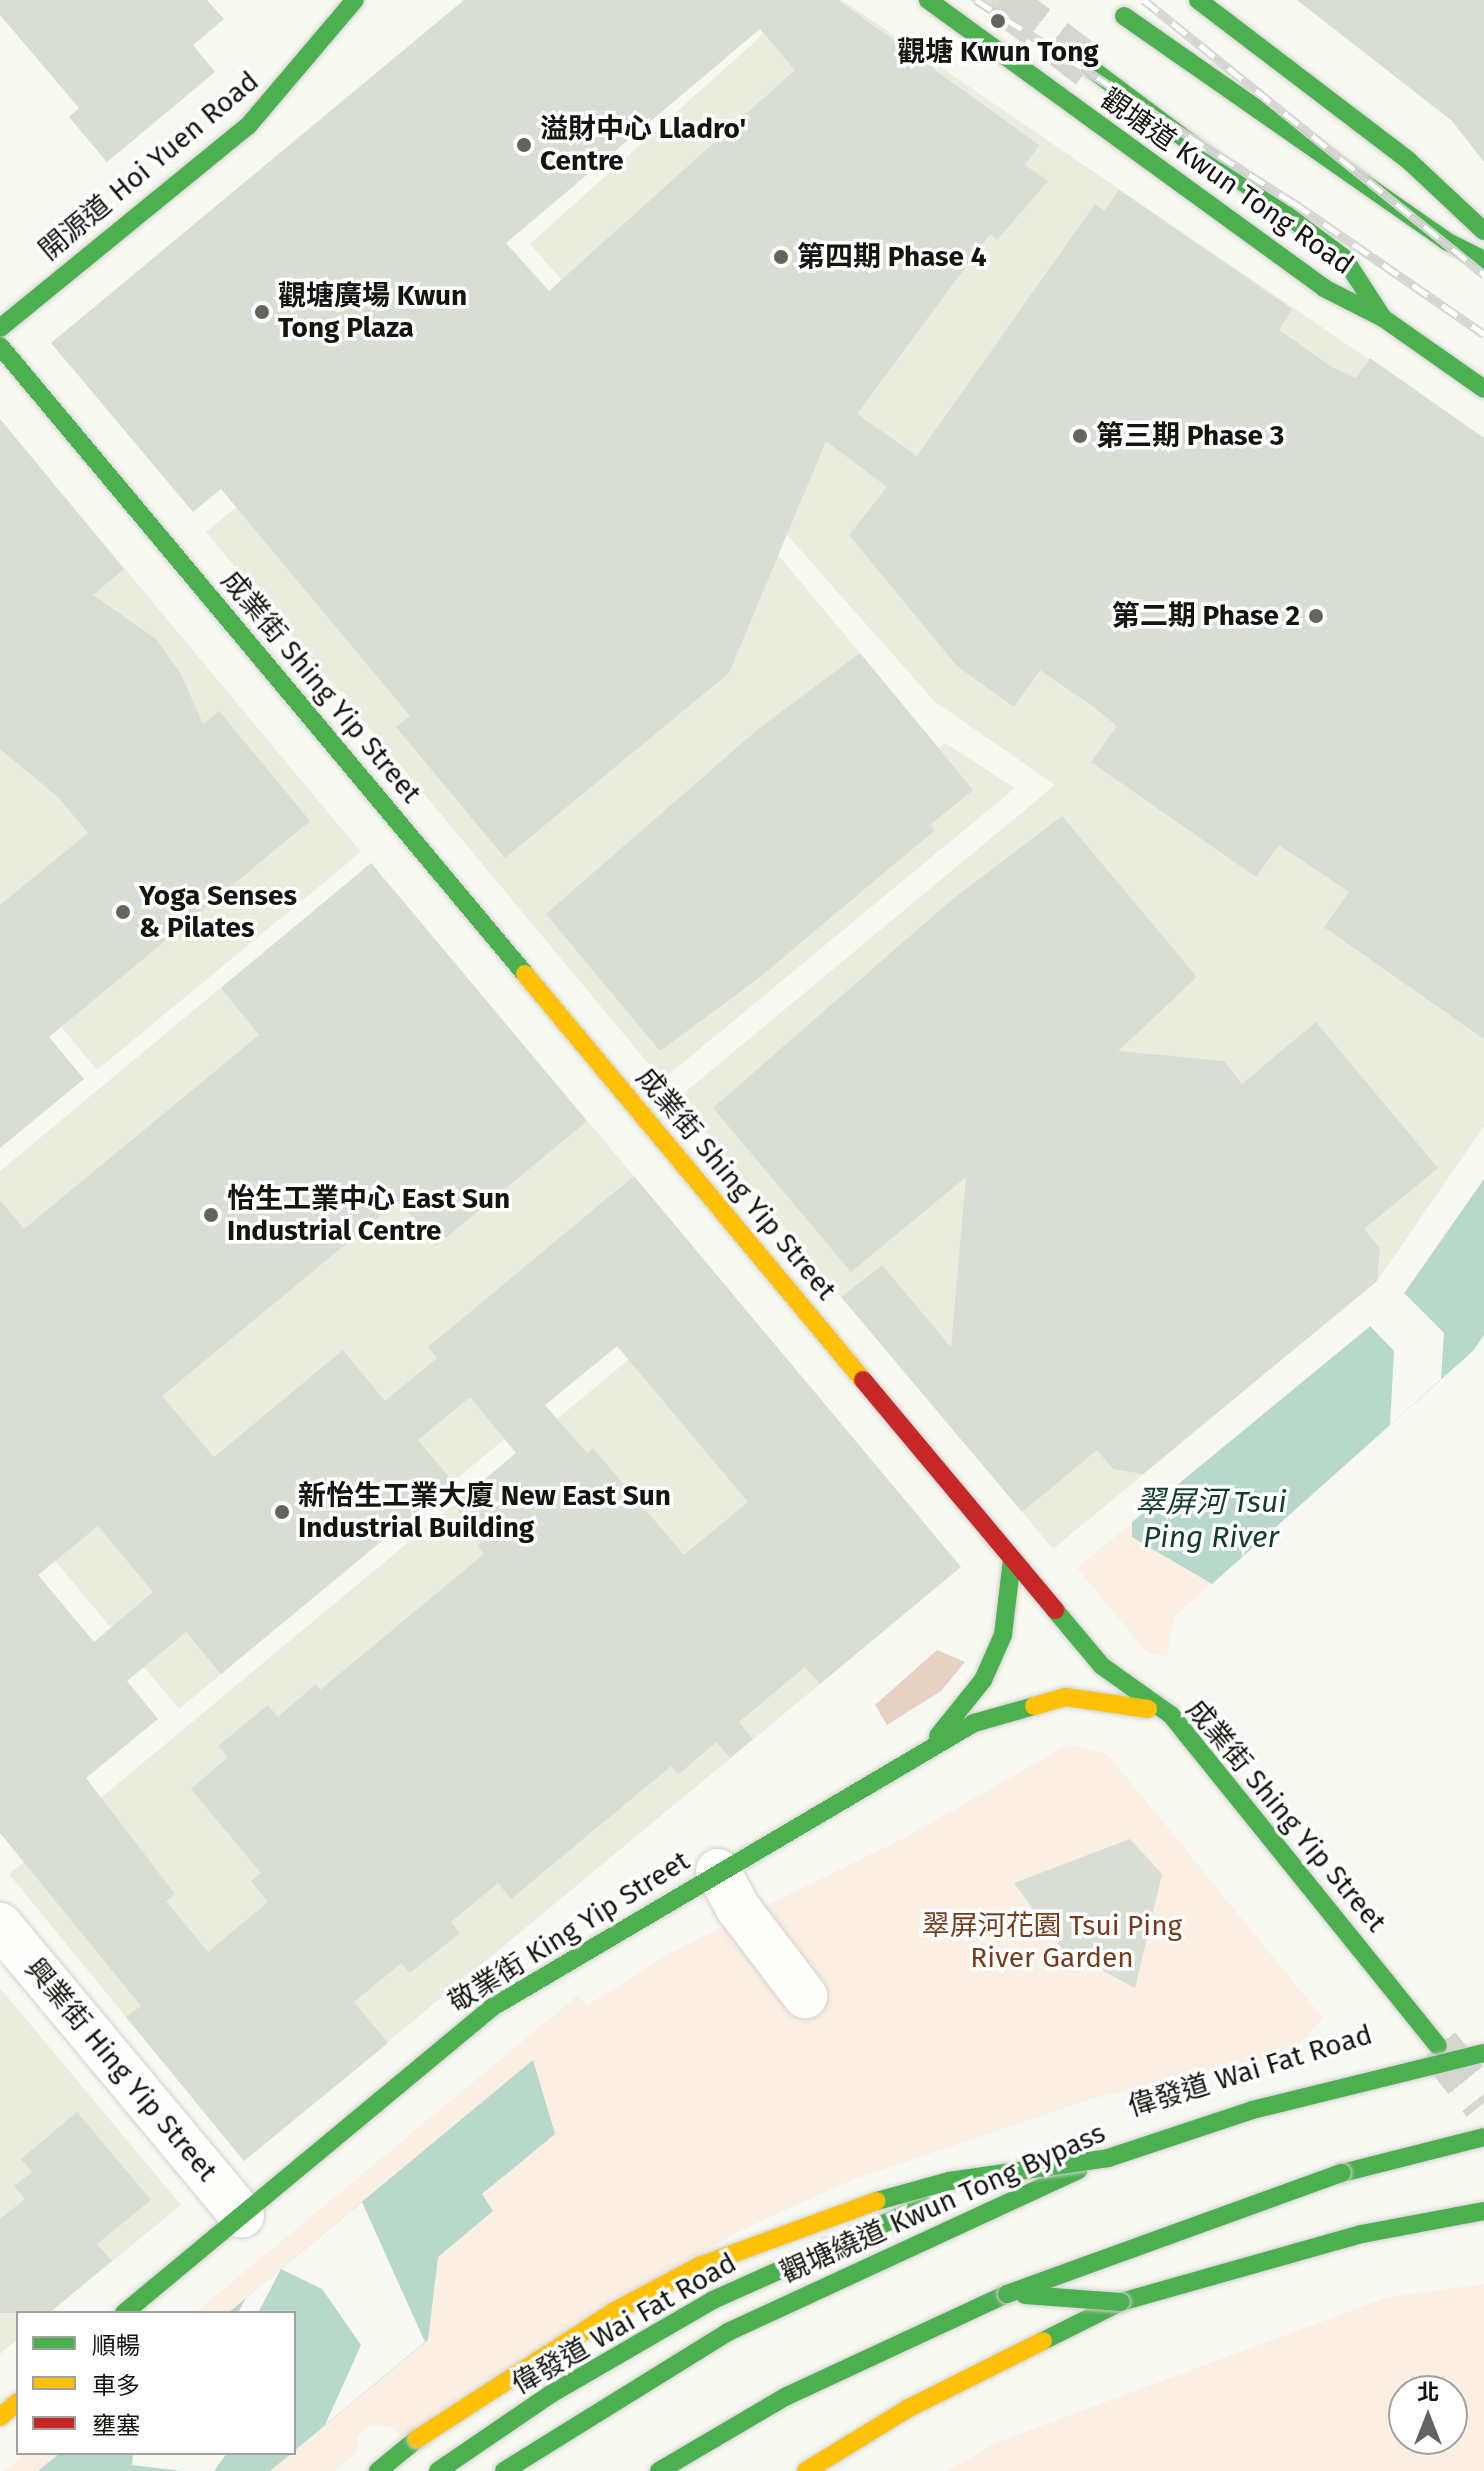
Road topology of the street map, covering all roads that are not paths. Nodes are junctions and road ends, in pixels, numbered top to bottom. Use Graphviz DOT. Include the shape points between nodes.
graph roads {
  1 [pos="355,0"];
  2 [pos="928,0"];
  3 [pos="1198,0"];
  4 [pos="1124,16"];
  5 [pos="1093,70"];
  6 [pos="1484,231"];
  7 [pos="1484,260"];
  8 [pos="1383,318"];
  9 [pos="0,328"];
  10 [pos="0,346"];
  11 [pos="1484,389"];
  12 [pos="1012,1559"];
  13 [pos="1171,1715"];
  14 [pos="919,1754"];
  15 [pos="718,1871"];
  16 [pos="0,1925"];
  17 [pos="805,1996"];
  18 [pos="1473,2034"];
  19 [pos="1438,2046"];
  20 [pos="1484,2053"];
  21 [pos="1484,2137"];
  22 [pos="1484,2157"];
  23 [pos="1108,2158"];
  24 [pos="1484,2211"];
  25 [pos="242,2215"];
  26 [pos="1007,2294"];
  27 [pos="1121,2302"];
  28 [pos="126,2311"];
  29 [pos="16,2404"];
  30 [pos="0,2417"];
  31 [pos="378,2471"];
  32 [pos="438,2471"];
  33 [pos="504,2471"];
  34 [pos="659,2471"];
  35 [pos="677,2471"];
  36 [pos="806,2471"];
  1 -- 9 [label="main road, 開源道 Hoi Yuen Road" via="314,55 248,126"];
  2 -- 8 [label="main road, 觀塘道 Kwun Tong Road" via="1324,288"];
  3 -- 6 [label="main road" via="1408,160"];
  4 -- 7 [label="main road" via="1446,241"];
  5 -- 8 [label="main road, 觀塘道 Kwun Tong Road" via="1344,258"];
  8 -- 11 [label="main road, 觀塘道 Kwun Tong Road"];
  10 -- 12 [label="main road, 成業街 Shing Yip Street"];
  12 -- 13 [label="main road, 成業街 Shing Yip Street" via="1102,1666"];
  12 -- 14 [label="main road, 敬業街 King Yip Street" via="1003,1635 983,1680"];
  13 -- 14 [label="main road, 敬業街 King Yip Street" via="1066,1697 996,1714"];
  13 -- 19 [label="main road, 成業街 Shing Yip Street"];
  14 -- 15 [label="main road, 敬業街 King Yip Street"];
  15 -- 17 [label="street" via="738,1908"];
  15 -- 25 [label="main road, 敬業街 King Yip Street" via="491,2008"];
  16 -- 25 [label="street, 興業街 Hing Yip Street"];
  18 -- 19 [label="main road, 偉發道 Wai Fat Road"];
  19 -- 32 [label="main road, 偉發道 Wai Fat Road" via="989,2180 847,2235 713,2300 551,2394"];
  20 -- 23 [label="main road, 觀塘繞道 Kwun Tong Bypass, bridge" via="1252,2110"];
  21 -- 26 [label="main road, bridge" via="1342,2173"];
  22 -- 35 [label="main road" via="1284,2202 1081,2266 762,2420"];
  23 -- 31 [label="main road, bridge" via="906,2192 699,2266 529,2364"];
  23 -- 33 [label="main road, 觀塘繞道 Kwun Tong Bypass, bridge" via="728,2332"];
  24 -- 27 [label="main road" via="1362,2234"];
  25 -- 28 [label="main road, 敬業街 King Yip Street"];
  26 -- 27 [label="main road, bridge"];
  26 -- 34 [label="main road" via="787,2396"];
  27 -- 36 [label="main road" via="907,2409"];
  29 -- 30 [label="main road"];
}
